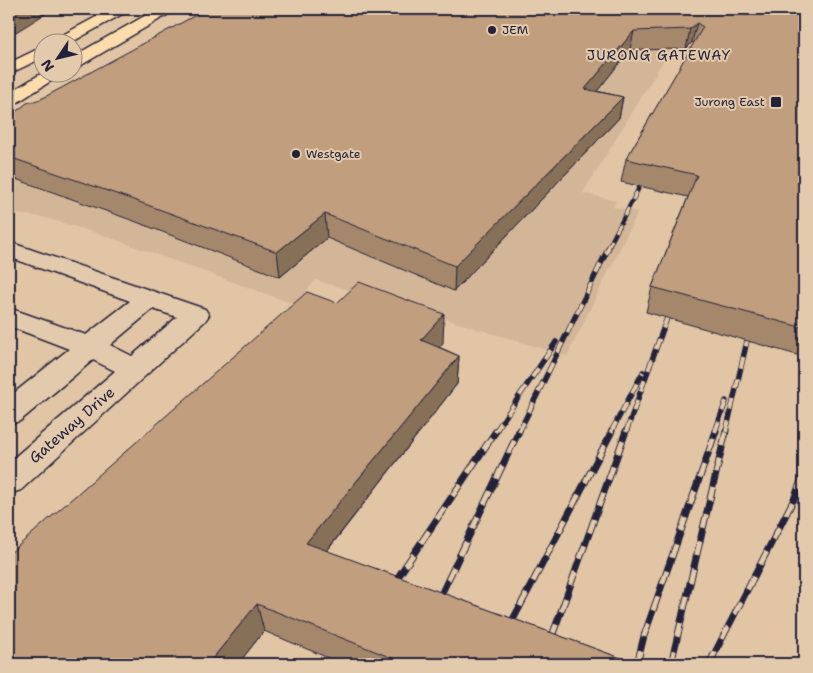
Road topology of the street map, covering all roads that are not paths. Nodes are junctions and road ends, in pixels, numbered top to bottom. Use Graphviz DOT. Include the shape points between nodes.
graph roads {
  1 [pos="121,9"];
  2 [pos="167,9"];
  3 [pos="79,32"];
  4 [pos="32,57"];
  5 [pos="82,58"];
  6 [pos="9,69"];
  7 [pos="40,82"];
  8 [pos="9,100"];
  9 [pos="9,249"];
  10 [pos="149,299"];
  11 [pos="9,316"];
  12 [pos="90,347"];
  13 [pos="136,369"];
  14 [pos="9,413"];
  15 [pos="9,481"];
  1 -- 3 [label="main road"];
  2 -- 5 [label="main road"];
  4 -- 6 [label="main road"];
  7 -- 8 [label="main road"];
  9 -- 10 [label="street, Gateway Drive"];
  10 -- 12 [label="street"];
  10 -- 13 [label="street, Gateway Drive" via="196,315"];
  11 -- 12 [label="street"];
  12 -- 13 [label="street"];
  12 -- 14 [label="street"];
  13 -- 15 [label="street, Gateway Drive"];
}
